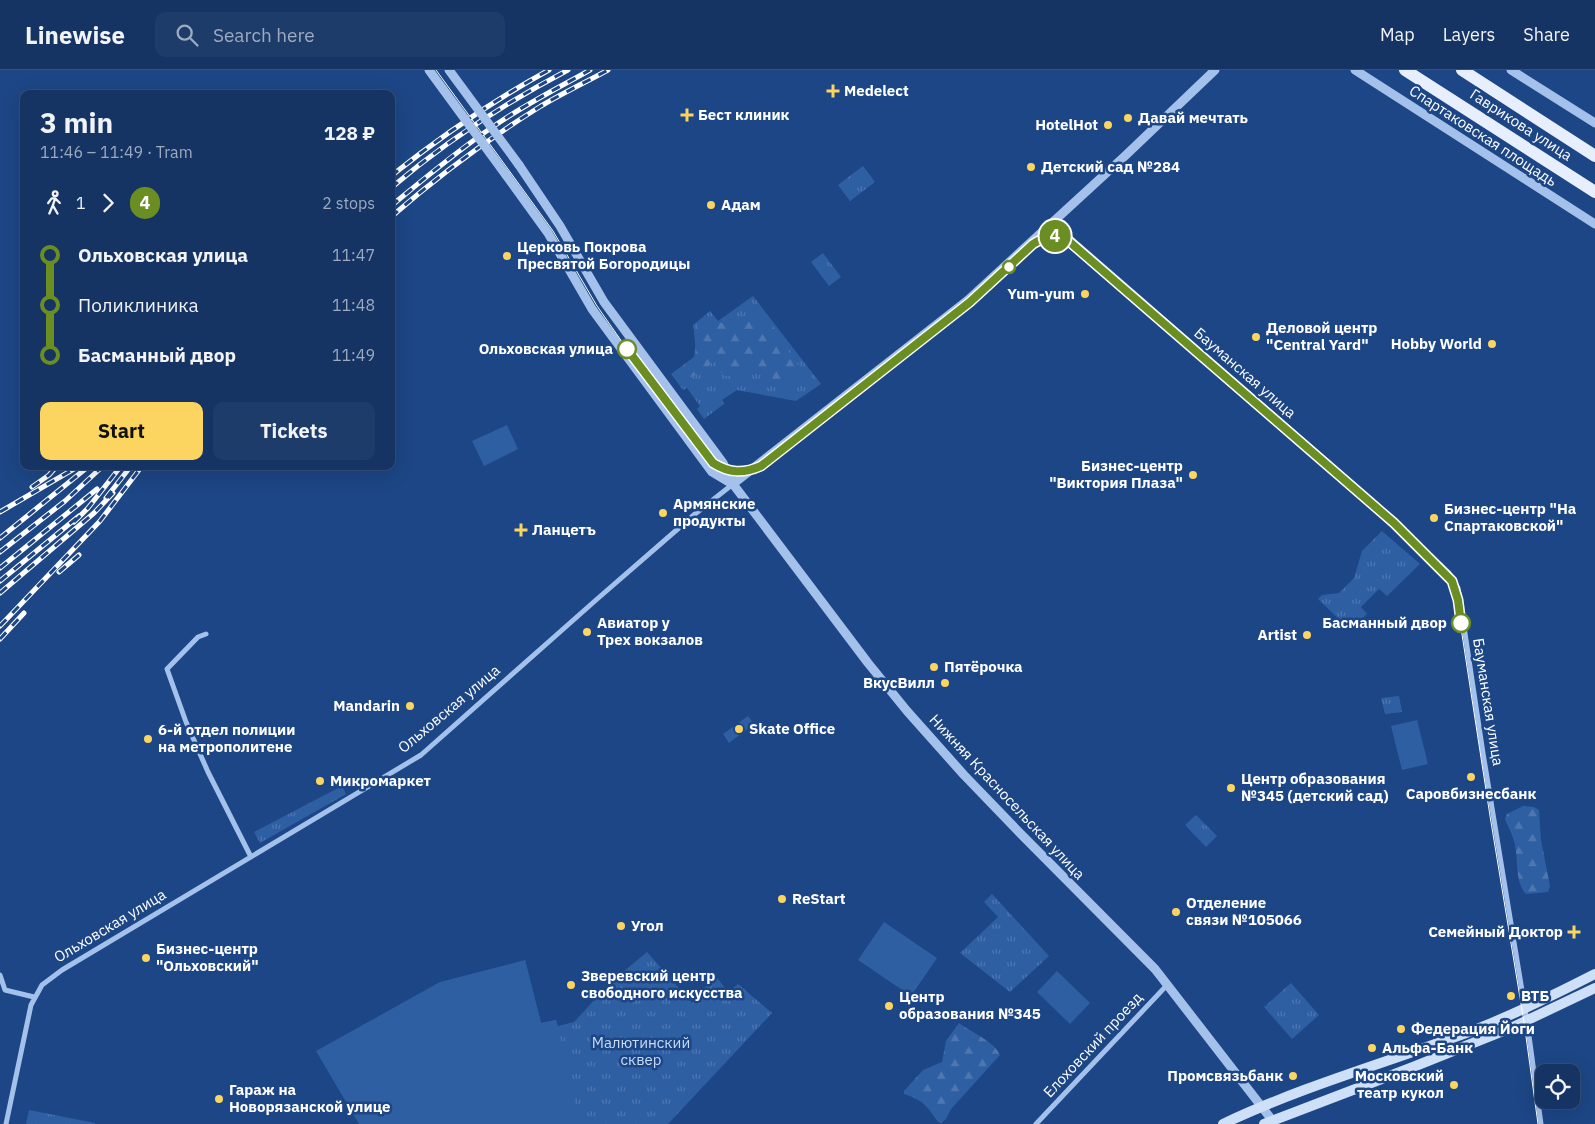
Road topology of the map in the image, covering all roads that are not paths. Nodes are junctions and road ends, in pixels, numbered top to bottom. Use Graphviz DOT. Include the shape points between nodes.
graph roads {
  1 [pos="429,70"];
  2 [pos="449,70"];
  3 [pos="1215,70"];
  4 [pos="1355,70"];
  5 [pos="1404,70"];
  6 [pos="1462,70"];
  7 [pos="1511,70"];
  8 [pos="1595,123"];
  9 [pos="1595,156"];
  10 [pos="1595,192"];
  11 [pos="1052,222"];
  12 [pos="1595,224"];
  13 [pos="733,484"];
  14 [pos="206,634"];
  15 [pos="252,857"];
  16 [pos="1595,974"];
  17 [pos="0,975"];
  18 [pos="1168,984"];
  19 [pos="1595,988"];
  20 [pos="34,997"];
  21 [pos="1525,1009"];
  22 [pos="1527,1021"];
  23 [pos="1263,1106"];
  24 [pos="1268,1122"];
  25 [pos="6,1124"];
  26 [pos="1036,1124"];
  27 [pos="1223,1124"];
  28 [pos="1541,1124"];
  1 -- 13 [label="street, Нижняя Красносельская улица, bridge" via="548,233 592,310 622,352 712,472"];
  2 -- 13 [label="street, Нижняя Красносельская улица, bridge" via="520,166 560,226 604,302 723,463"];
  3 -- 11 [label="street, Ольховская улица"];
  4 -- 12 [label="street, Спартаковская площадь"];
  5 -- 10 [label="main road, Гаврикова улица"];
  6 -- 9 [label="main road, Гаврикова улица"];
  7 -- 8 [label="street"];
  11 -- 13 [label="street, Ольховская улица" via="955,311"];
  11 -- 21 [label="street, Бауманская улица" via="1373,501 1449,573 1458,588"];
  13 -- 15 [label="street, Ольховская улица" via="421,755"];
  13 -- 18 [label="street, Нижняя Красносельская улица" via="907,711 983,795"];
  14 -- 15 [label="street" via="198,637 167,669 208,772"];
  15 -- 20 [label="street, Ольховская улица" via="62,970 42,985"];
  16 -- 21 [label="main road"];
  17 -- 20 [label="street" via="5,990"];
  18 -- 23 [label="street, Нижняя Красносельская улица"];
  18 -- 26 [label="street, Елоховский проезд"];
  19 -- 22 [label="main road"];
  20 -- 25 [label="street, Ольховская улица"];
  21 -- 22 [label="street, Бауманская улица"];
  21 -- 23 [label="main road"];
  22 -- 24 [label="main road"];
  22 -- 28 [label="street, Бауманская улица"];
  23 -- 24 [label="street, Нижняя Красносельская улица"];
  23 -- 27 [label="main road"];
}
